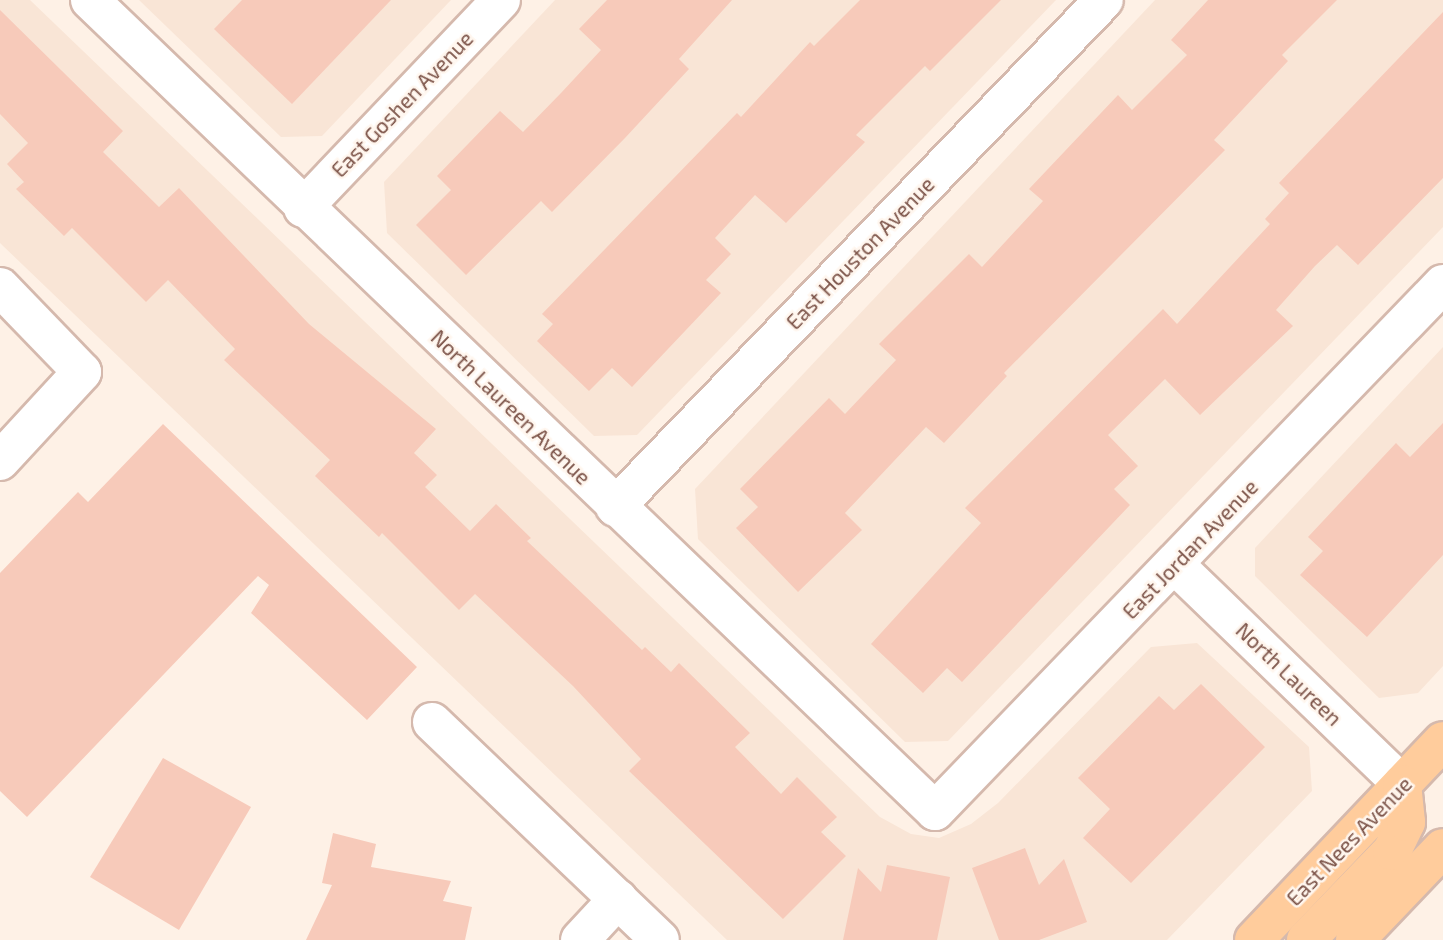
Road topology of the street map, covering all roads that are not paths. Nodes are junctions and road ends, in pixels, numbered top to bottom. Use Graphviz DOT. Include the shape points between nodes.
graph roads {
  1 [pos="90,0"];
  2 [pos="501,0"];
  3 [pos="1104,0"];
  4 [pos="303,208"];
  5 [pos="1443,284"];
  6 [pos="1,289"];
  7 [pos="0,461"];
  8 [pos="615,506"];
  9 [pos="1175,565"];
  10 [pos="432,722"];
  11 [pos="1443,741"];
  12 [pos="1402,784"];
  13 [pos="935,811"];
  14 [pos="1443,848"];
  15 [pos="618,899"];
  16 [pos="580,940"];
  17 [pos="660,940"];
  18 [pos="1254,940"];
  19 [pos="1306,940"];
  20 [pos="1355,940"];
  1 -- 4 [label="street, North Laureen Avenue"];
  2 -- 4 [label="street, East Goshen Avenue"];
  3 -- 8 [label="street, East Houston Avenue"];
  4 -- 8 [label="street, North Laureen Avenue"];
  5 -- 9 [label="street, East Jordan Avenue"];
  6 -- 7 [label="street" via="82,372"];
  8 -- 13 [label="street, North Laureen Avenue"];
  9 -- 12 [label="street, North Laureen"];
  9 -- 13 [label="street, East Jordan Avenue"];
  10 -- 15 [label="street"];
  11 -- 12 [label="main road, East Nees Avenue"];
  12 -- 18 [label="main road, East Nees Avenue"];
  12 -- 19 [label="main road" via="1406,822 1392,851"];
  14 -- 20 [label="main road"];
  15 -- 16 [label="street"];
  15 -- 17 [label="street"];
}
